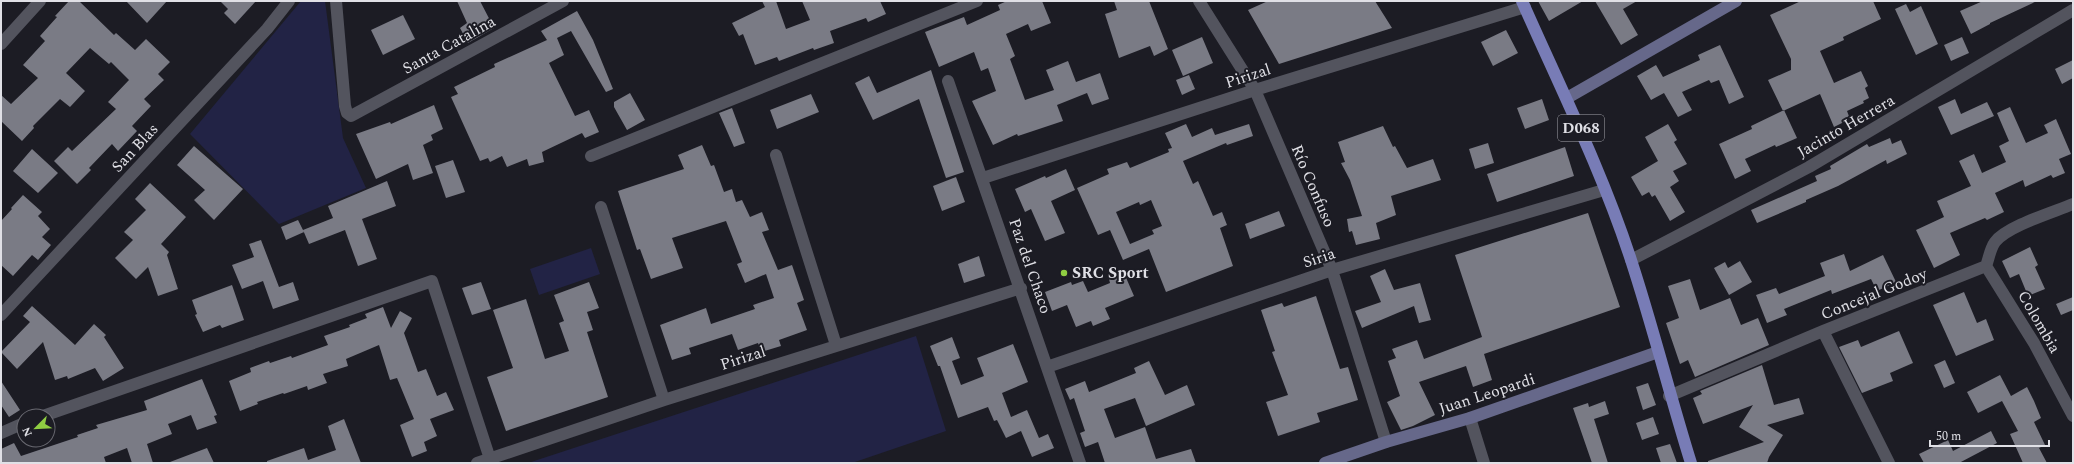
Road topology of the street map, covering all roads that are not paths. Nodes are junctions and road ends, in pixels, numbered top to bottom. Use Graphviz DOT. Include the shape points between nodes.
graph roads {
  1 [pos="40,1"];
  2 [pos="289,1"];
  3 [pos="336,1"];
  4 [pos="562,1"];
  5 [pos="977,1"];
  6 [pos="1199,1"];
  7 [pos="1736,1"];
  8 [pos="1523,4"];
  9 [pos="2073,10"];
  10 [pos="1,44"];
  11 [pos="948,81"];
  12 [pos="1255,90"];
  13 [pos="1567,98"];
  14 [pos="776,155"];
  15 [pos="591,156"];
  16 [pos="983,178"];
  17 [pos="1604,190"];
  18 [pos="2073,204"];
  19 [pos="601,207"];
  20 [pos="1631,260"];
  21 [pos="1986,266"];
  22 [pos="1332,270"];
  23 [pos="1021,288"];
  24 [pos="1,315"];
  25 [pos="1823,331"];
  26 [pos="836,345"];
  27 [pos="1658,352"];
  28 [pos="1047,367"];
  29 [pos="1670,396"];
  30 [pos="664,400"];
  31 [pos="56,411"];
  32 [pos="2073,416"];
  33 [pos="1470,418"];
  34 [pos="16,426"];
  35 [pos="1,433"];
  36 [pos="1386,442"];
  37 [pos="490,459"];
  38 [pos="477,463"];
  39 [pos="1080,463"];
  40 [pos="1325,463"];
  41 [pos="1484,463"];
  42 [pos="1692,463"];
  43 [pos="1889,463"];
  1 -- 10 [label="street"];
  2 -- 24 [label="street, San Blas" via="267,29"];
  3 -- 4 [label="street, Santa Catalina" via="345,106 351,116"];
  5 -- 15 [label="street"];
  6 -- 12 [label="street, Río Confuso"];
  7 -- 13 [label="main road"];
  8 -- 12 [label="street, Pirizal"];
  8 -- 13 [label="main road, D068"];
  9 -- 20 [label="street, Jacinto Herrera" via="1809,167"];
  11 -- 16 [label="street, Paz del Chaco"];
  12 -- 16 [label="street, Pirizal"];
  12 -- 22 [label="street, Río Confuso"];
  13 -- 17 [label="main road, D068"];
  14 -- 26 [label="street"];
  16 -- 23 [label="street, Paz del Chaco"];
  17 -- 20 [label="main road, D068"];
  17 -- 22 [label="street, Siria"];
  18 -- 21 [label="street" via="2008,231 1990,251"];
  19 -- 30 [label="street"];
  20 -- 27 [label="main road, D068"];
  21 -- 25 [label="street, Concejal Godoy"];
  21 -- 32 [label="street, Colombia" via="2034,343"];
  22 -- 28 [label="street, Siria"];
  22 -- 36 [label="street, Río Confuso"];
  23 -- 26 [label="street, Pirizal"];
  23 -- 28 [label="street, Paz del Chaco"];
  25 -- 29 [label="street, Concejal Godoy"];
  25 -- 43 [label="street"];
  26 -- 30 [label="street, Pirizal"];
  27 -- 29 [label="main road, D068"];
  27 -- 33 [label="main road, Juan Leopardi"];
  28 -- 39 [label="street, Paz del Chaco"];
  29 -- 42 [label="main road, D068"];
  30 -- 37 [label="street, Pirizal"];
  31 -- 37 [label="street" via="432,281"];
  33 -- 36 [label="main road, Juan Leopardi"];
  33 -- 41 [label="street"];
  34 -- 35 [label="street"];
  36 -- 40 [label="main road, Juan Leopardi"];
  37 -- 38 [label="street, Pirizal"];
}
